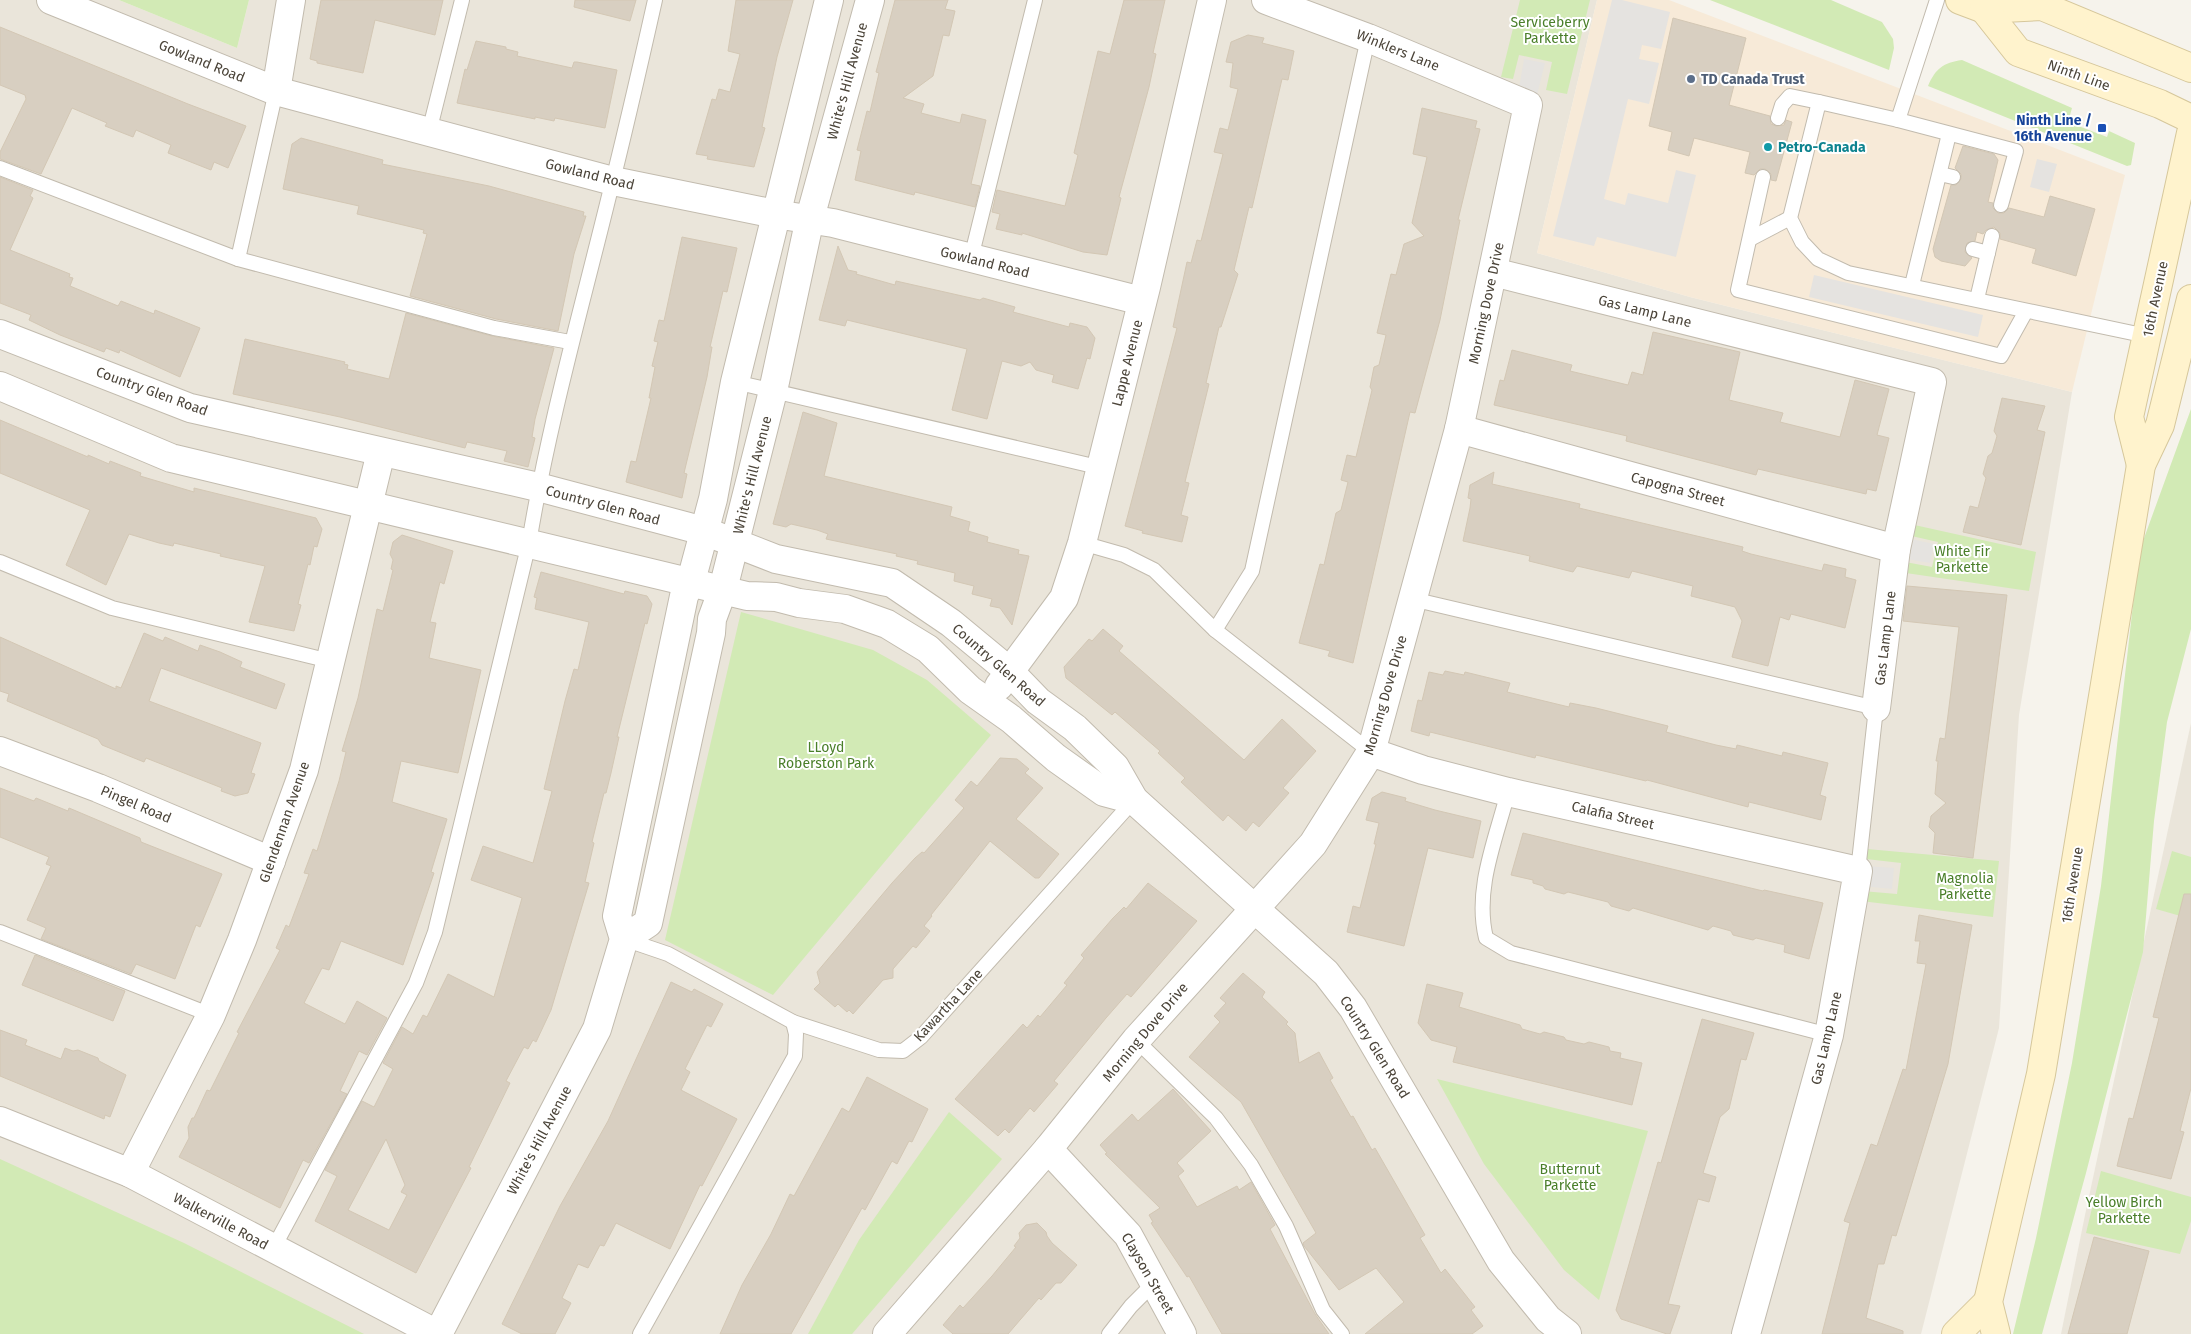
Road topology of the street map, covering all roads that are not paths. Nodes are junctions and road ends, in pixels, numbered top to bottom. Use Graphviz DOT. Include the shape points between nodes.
graph roads {
  1 [pos="51,0"];
  2 [pos="291,0"];
  3 [pos="462,0"];
  4 [pos="656,0"];
  5 [pos="829,0"];
  6 [pos="870,0"];
  7 [pos="1035,0"];
  8 [pos="1212,0"];
  9 [pos="1266,0"];
  10 [pos="1937,0"];
  11 [pos="1972,4"];
  12 [pos="1368,38"];
  13 [pos="2191,68"];
  14 [pos="276,91"];
  15 [pos="1819,102"];
  16 [pos="1528,105"];
  17 [pos="1778,118"];
  18 [pos="2191,119"];
  19 [pos="1898,120"];
  20 [pos="429,132"];
  21 [pos="2191,132"];
  22 [pos="1949,134"];
  23 [pos="0,168"];
  24 [pos="1763,177"];
  25 [pos="613,181"];
  26 [pos="1992,185"];
  27 [pos="2006,188"];
  28 [pos="2001,205"];
  29 [pos="776,214"];
  30 [pos="810,218"];
  31 [pos="1790,218"];
  32 [pos="1992,236"];
  33 [pos="1750,239"];
  34 [pos="1974,249"];
  35 [pos="1988,253"];
  36 [pos="971,258"];
  37 [pos="238,259"];
  38 [pos="1493,272"];
  39 [pos="1912,285"];
  40 [pos="1977,299"];
  41 [pos="2191,299"];
  42 [pos="1142,301"];
  43 [pos="2026,311"];
  44 [pos="0,334"];
  45 [pos="2147,336"];
  46 [pos="570,342"];
  47 [pos="736,382"];
  48 [pos="0,386"];
  49 [pos="773,391"];
  50 [pos="1459,429"];
  51 [pos="381,452"];
  52 [pos="2141,465"];
  53 [pos="1102,468"];
  54 [pos="538,487"];
  55 [pos="368,506"];
  56 [pos="704,531"];
  57 [pos="1082,543"];
  58 [pos="528,544"];
  59 [pos="734,544"];
  60 [pos="1896,549"];
  61 [pos="0,562"];
  62 [pos="691,581"];
  63 [pos="722,589"];
  64 [pos="1412,599"];
  65 [pos="1215,630"];
  66 [pos="330,661"];
  67 [pos="1009,671"];
  68 [pos="989,703"];
  69 [pos="1876,708"];
  70 [pos="0,751"];
  71 [pos="1371,752"];
  72 [pos="1508,792"];
  73 [pos="1134,800"];
  74 [pos="271,861"];
  75 [pos="1858,871"];
  76 [pos="1254,907"];
  77 [pos="0,932"];
  78 [pos="624,939"];
  79 [pos="211,1015"];
  80 [pos="793,1022"];
  81 [pos="1829,1035"];
  82 [pos="1136,1040"];
  83 [pos="0,1120"];
  84 [pos="1048,1149"];
  85 [pos="130,1173"];
  86 [pos="273,1249"];
  87 [pos="1154,1283"];
  88 [pos="1988,1302"];
  89 [pos="438,1334"];
  90 [pos="640,1334"];
  91 [pos="887,1334"];
  92 [pos="1109,1334"];
  93 [pos="1182,1334"];
  94 [pos="1342,1334"];
  95 [pos="1567,1334"];
  96 [pos="1746,1334"];
  97 [pos="1956,1334"];
  98 [pos="1996,1334"];
  1 -- 14 [label="street, Gowland Road"];
  2 -- 14 [label="street"];
  3 -- 20 [label="lane"];
  4 -- 25 [label="lane"];
  5 -- 29 [label="street"];
  6 -- 30 [label="street, White's Hill Avenue"];
  7 -- 36 [label="lane"];
  8 -- 42 [label="street, Lappe Avenue"];
  9 -- 12 [label="street, Winklers Lane"];
  10 -- 19 [label="lane"];
  11 -- 13 [label="main road, Ninth Line" via="2042,6"];
  11 -- 18 [label="main road, Ninth Line" via="2018,52 2160,104"];
  12 -- 16 [label="street, Winklers Lane"];
  12 -- 65 [label="lane" via="1252,571"];
  14 -- 20 [label="street, Gowland Road"];
  14 -- 37 [label="lane"];
  15 -- 17 [label="lane" via="1790,96 1782,105"];
  15 -- 19 [label="lane"];
  15 -- 31 [label="lane"];
  16 -- 38 [label="street, Morning Dove Drive"];
  19 -- 22 [label="lane"];
  20 -- 25 [label="street, Gowland Road"];
  21 -- 45 [label="main road, 16th Avenue"];
  22 -- 27 [label="lane" via="2016,151"];
  22 -- 39 [label="lane" via="1946,175 1930,237"];
  23 -- 37 [label="lane"];
  24 -- 33 [label="lane"];
  25 -- 29 [label="street, Gowland Road"];
  25 -- 46 [label="lane"];
  26 -- 27 [label="lane"];
  27 -- 28 [label="lane"];
  29 -- 30 [label="street, Gowland Road"];
  29 -- 47 [label="street"];
  30 -- 36 [label="street, Gowland Road"];
  30 -- 49 [label="street, White's Hill Avenue"];
  31 -- 33 [label="lane"];
  31 -- 39 [label="lane" via="1802,242 1818,259 1848,272"];
  32 -- 35 [label="lane"];
  33 -- 43 [label="lane" via="1738,290 2001,356"];
  34 -- 35 [label="lane"];
  35 -- 40 [label="lane"];
  36 -- 42 [label="street, Gowland Road"];
  37 -- 46 [label="lane" via="494,328"];
  38 -- 50 [label="street, Morning Dove Drive"];
  38 -- 60 [label="street, Gas Lamp Lane" via="1932,382"];
  39 -- 40 [label="lane"];
  40 -- 43 [label="lane"];
  41 -- 52 [label="main road, 16th Avenue" via="2160,425"];
  42 -- 53 [label="street, Lappe Avenue"];
  43 -- 45 [label="lane"];
  44 -- 51 [label="street, Country Glen Road" via="190,408"];
  45 -- 52 [label="main road, 16th Avenue" via="2129,418"];
  46 -- 54 [label="lane"];
  47 -- 49 [label="lane"];
  47 -- 56 [label="street"];
  48 -- 55 [label="street, Country Glen Road" via="171,458"];
  49 -- 53 [label="lane"];
  49 -- 59 [label="street, White's Hill Avenue"];
  50 -- 60 [label="street, Capogna Street"];
  50 -- 64 [label="street, Morning Dove Drive"];
  51 -- 54 [label="street, Country Glen Road"];
  51 -- 55 [label="street, Glendennan Avenue"];
  52 -- 88 [label="main road, 16th Avenue" via="2041,1074"];
  53 -- 57 [label="street, Lappe Avenue"];
  54 -- 56 [label="street, Country Glen Road"];
  54 -- 58 [label="lane"];
  55 -- 58 [label="street, Country Glen Road"];
  55 -- 66 [label="street, Glendennan Avenue"];
  56 -- 59 [label="street, Country Glen Road"];
  56 -- 62 [label="street"];
  57 -- 65 [label="lane" via="1124,555 1154,570"];
  57 -- 67 [label="street, Lappe Avenue" via="1064,598"];
  58 -- 62 [label="street, Country Glen Road"];
  58 -- 86 [label="lane" via="435,932 416,983"];
  59 -- 63 [label="street, White's Hill Avenue"];
  59 -- 67 [label="street, Country Glen Road" via="776,559 892,583 951,623"];
  60 -- 69 [label="street, Gas Lamp Lane"];
  61 -- 66 [label="lane" via="112,608"];
  62 -- 63 [label="street, Country Glen Road"];
  62 -- 78 [label="street" via="684,596 617,916"];
  63 -- 68 [label="street, Country Glen Road" via="747,596 776,597 845,609 887,624 928,649 970,690"];
  63 -- 78 [label="street, White's Hill Avenue" via="712,619 648,923"];
  64 -- 69 [label="lane"];
  64 -- 71 [label="street, Morning Dove Drive"];
  65 -- 71 [label="lane"];
  66 -- 74 [label="street, Glendennan Avenue" via="304,770"];
  67 -- 68 [label="street, Lappe Avenue"];
  67 -- 73 [label="street, Country Glen Road" via="1038,701 1075,728 1115,767"];
  68 -- 73 [label="street, Country Glen Road" via="1104,792"];
  69 -- 75 [label="lane, Gas Lamp Lane"];
  70 -- 74 [label="street, Pingel Road" via="98,788"];
  71 -- 72 [label="street, Calafia Street" via="1423,770"];
  71 -- 76 [label="street, Morning Dove Drive" via="1313,844"];
  72 -- 75 [label="street, Calafia Street"];
  72 -- 81 [label="lane" via="1482,889 1482,921 1486,938 1511,953"];
  73 -- 76 [label="street, Country Glen Road"];
  73 -- 80 [label="lane, Kawartha Lane" via="921,1038 903,1051 879,1050"];
  74 -- 79 [label="street, Glendennan Avenue"];
  75 -- 81 [label="street, Gas Lamp Lane"];
  76 -- 82 [label="street, Morning Dove Drive"];
  76 -- 95 [label="street, Country Glen Road" via="1326,973 1353,1008 1501,1261 1548,1319"];
  77 -- 79 [label="lane"];
  78 -- 80 [label="lane, Kawartha Lane" via="668,954"];
  78 -- 89 [label="street, White's Hill Avenue" via="597,1029"];
  79 -- 85 [label="street, Glendennan Avenue"];
  80 -- 90 [label="lane" via="795,1056"];
  81 -- 96 [label="street, Gas Lamp Lane"];
  82 -- 84 [label="street, Morning Dove Drive"];
  82 -- 94 [label="lane" via="1216,1118 1250,1165 1286,1226 1323,1310"];
  83 -- 85 [label="street, Walkerville Road"];
  84 -- 87 [label="street, Clayson Street" via="1128,1235"];
  84 -- 91 [label="street, Morning Dove Drive"];
  85 -- 86 [label="street, Walkerville Road"];
  86 -- 89 [label="street, Walkerville Road"];
  87 -- 92 [label="lane"];
  87 -- 93 [label="street, Clayson Street"];
  88 -- 97 [label="main road"];
  88 -- 98 [label="main road, 16th Avenue"];
}
